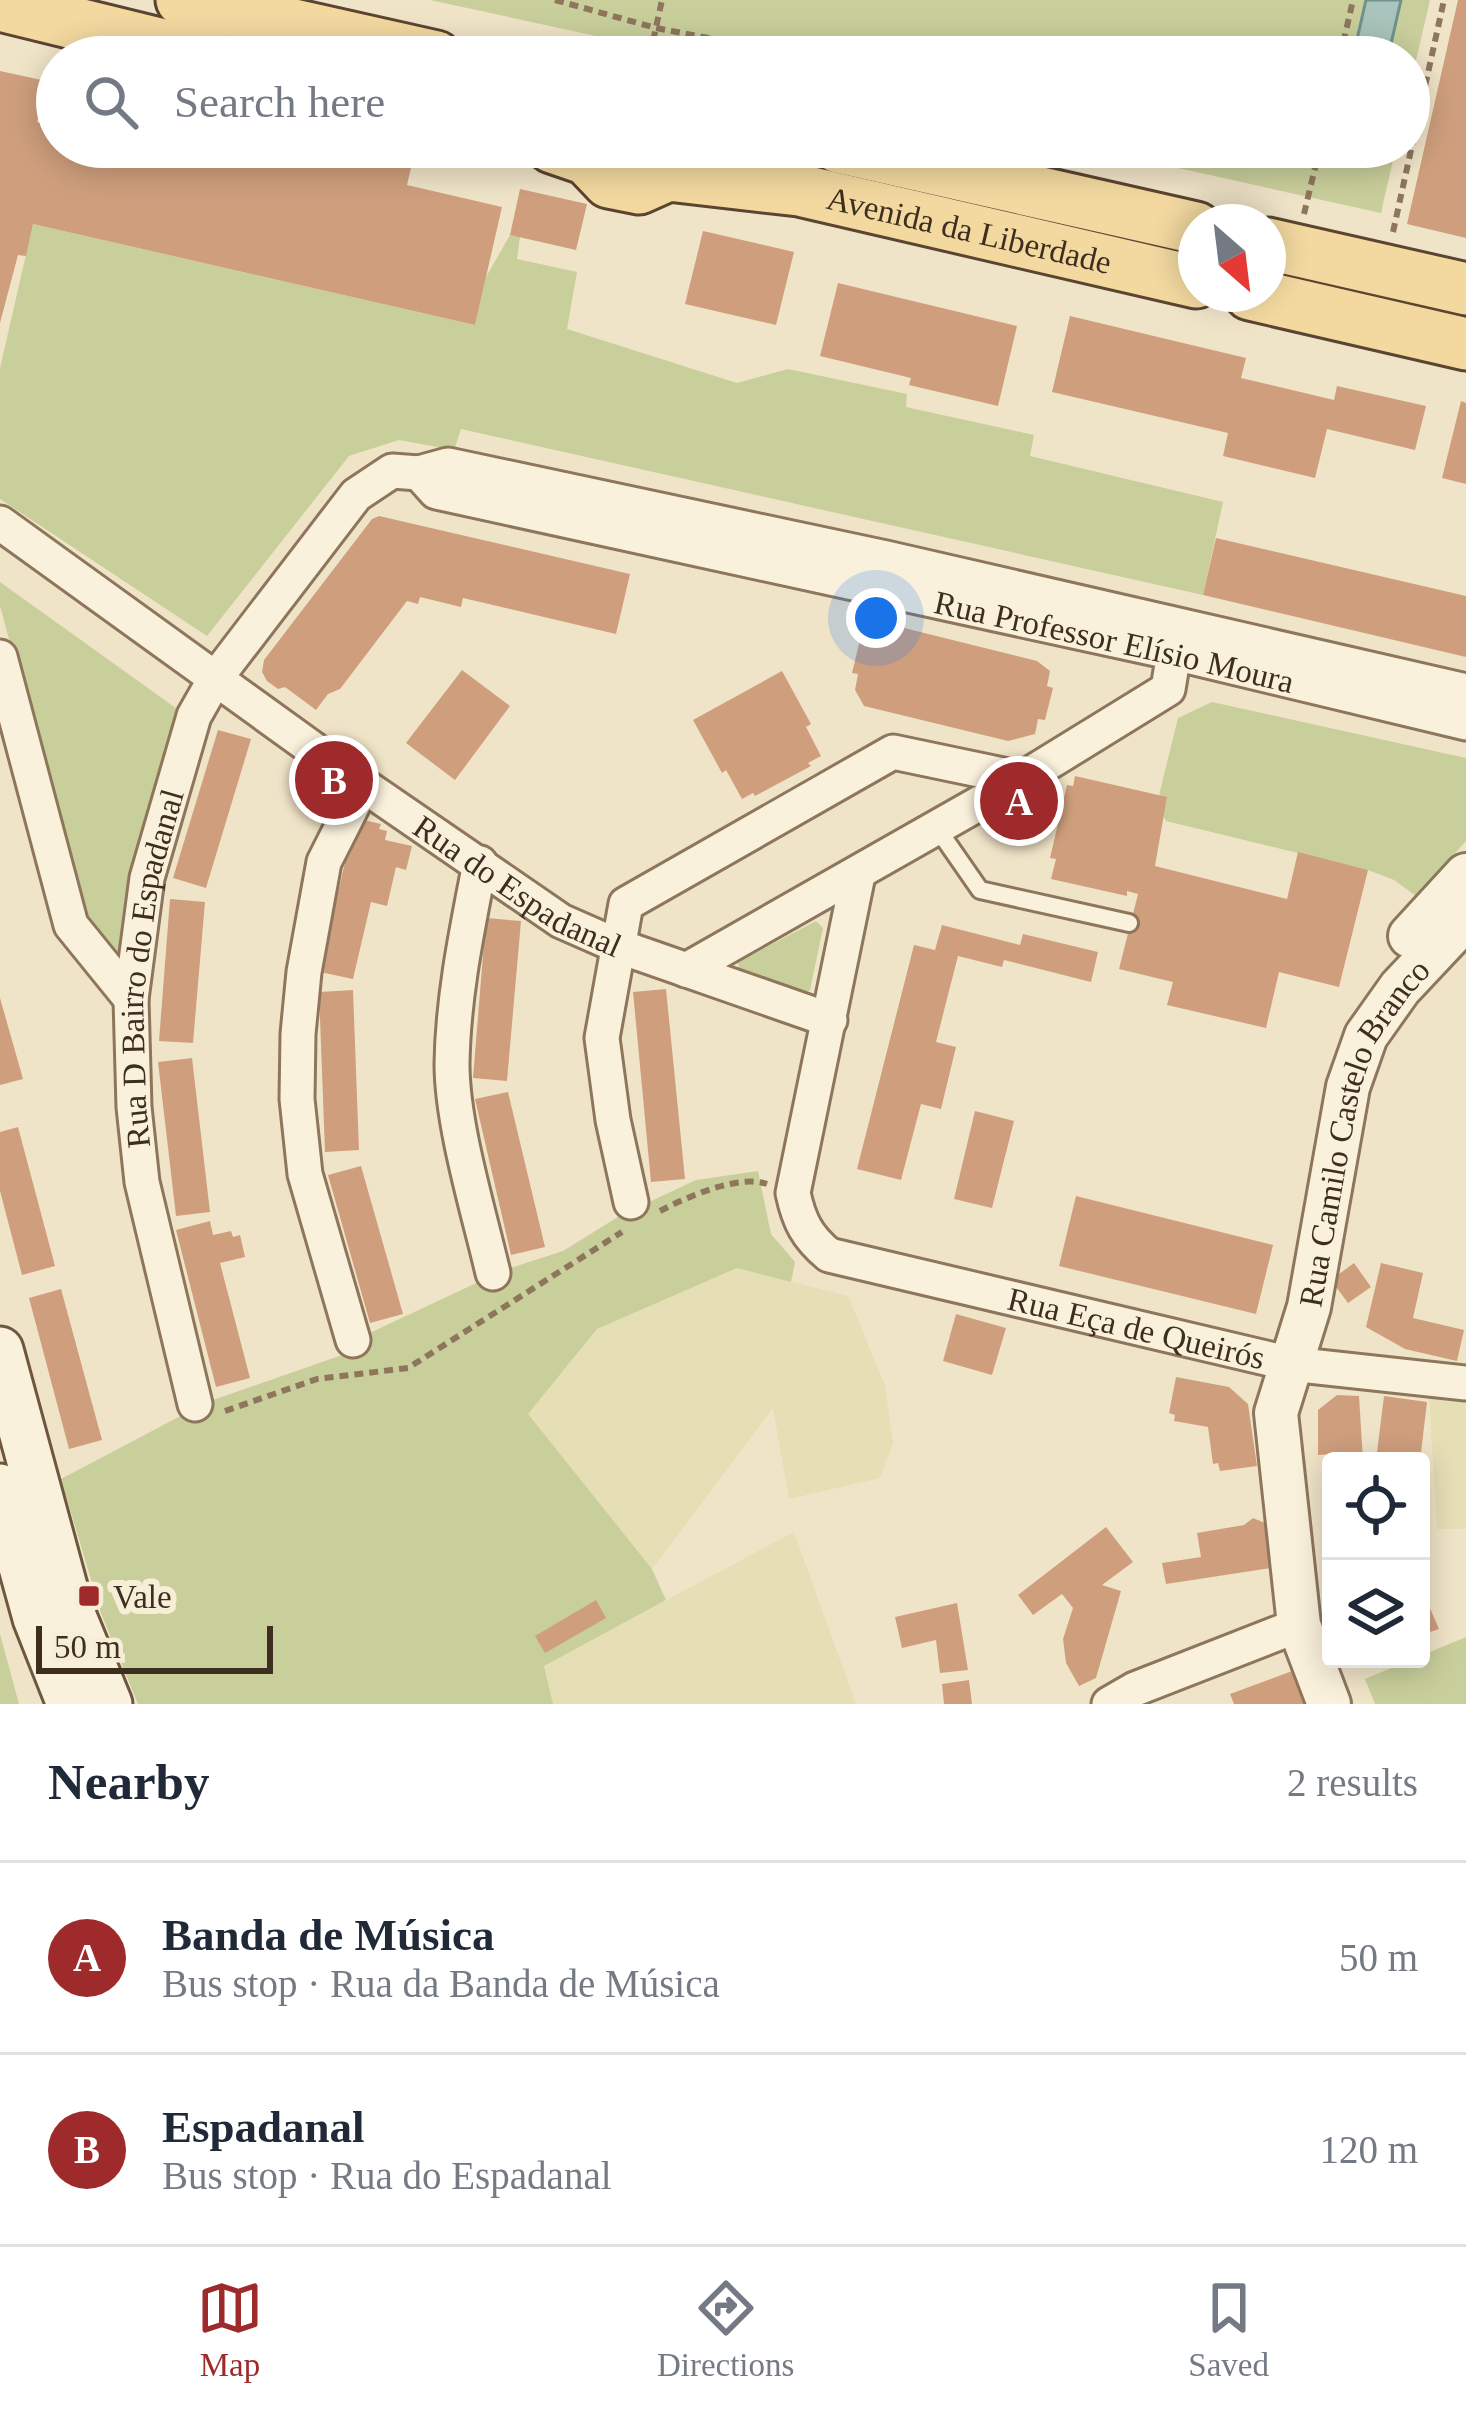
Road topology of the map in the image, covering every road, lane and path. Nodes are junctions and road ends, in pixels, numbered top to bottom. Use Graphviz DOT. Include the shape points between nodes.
graph roads {
  1 [pos="182,0"];
  2 [pos="555,0"];
  3 [pos="662,0"];
  4 [pos="1353,0"];
  5 [pos="1444,0"];
  6 [pos="0,5"];
  7 [pos="656,28"];
  8 [pos="126,36"];
  9 [pos="342,36"];
  10 [pos="654,36"];
  11 [pos="698,36"];
  12 [pos="1345,36"];
  13 [pos="1430,62"];
  14 [pos="593,168"];
  15 [pos="666,168"];
  16 [pos="706,168"];
  17 [pos="931,168"];
  18 [pos="1314,168"];
  19 [pos="1406,168"];
  20 [pos="1178,224"];
  21 [pos="1286,231"];
  22 [pos="1286,233"];
  23 [pos="1390,241"];
  24 [pos="1178,278"];
  25 [pos="1466,290"];
  26 [pos="1286,302"];
  27 [pos="1466,344"];
  28 [pos="419,472"];
  29 [pos="0,524"];
  30 [pos="1174,653"];
  31 [pos="0,657"];
  32 [pos="215,679"];
  33 [pos="1466,691"];
  34 [pos="1466,723"];
  35 [pos="1022,779"];
  36 [pos="363,785"];
  37 [pos="938,828"];
  38 [pos="480,863"];
  39 [pos="858,875"];
  40 [pos="1466,875"];
  41 [pos="1466,918"];
  42 [pos="1129,923"];
  43 [pos="618,946"];
  44 [pos="686,970"];
  45 [pos="131,999"];
  46 [pos="830,1020"];
  47 [pos="793,1193"];
  48 [pos="639,1214"];
  49 [pos="493,1273"];
  50 [pos="353,1340"];
  51 [pos="0,1350"];
  52 [pos="1291,1364"];
  53 [pos="1466,1383"];
  54 [pos="196,1404"];
  55 [pos="0,1487"];
  56 [pos="1315,1637"];
  57 [pos="1339,1668"];
  58 [pos="70,1704"];
  59 [pos="109,1704"];
  60 [pos="1109,1704"];
  61 [pos="1329,1704"];
  62 [pos="1353,1704"];
  1 -- 9 [label="main road"];
  2 -- 7 [label="path"];
  3 -- 7 [label="path"];
  4 -- 12 [label="path"];
  5 -- 13 [label="path"];
  6 -- 8 [label="main road"];
  7 -- 10 [label="path"];
  7 -- 11 [label="path"];
  14 -- 15 [label="main road, Avenida da Liberdade" via="608,182 639,188"];
  16 -- 24 [label="main road, Avenida da Liberdade"];
  17 -- 20 [label="main road, Avenida da Liberdade"];
  18 -- 21 [label="path"];
  19 -- 23 [label="path"];
  22 -- 25 [label="main road"];
  26 -- 27 [label="main road"];
  28 -- 30 [label="street, Rua Professor Elísio Moura" via="436,492"];
  28 -- 32 [label="street, Rua Professor Elísio Moura" via="392,471 356,495"];
  28 -- 33 [label="street, Rua Professor Elísio Moura" via="448,465"];
  29 -- 32 [label="street, Rua do Espadanal"];
  30 -- 34 [label="street, Rua Professor Elísio Moura"];
  30 -- 35 [label="street" via="1168,688"];
  31 -- 45 [label="street" via="70,925"];
  32 -- 36 [label="street, Rua do Espadanal"];
  32 -- 45 [label="street, Rua D Bairro do Espadanal" via="194,716 147,878"];
  35 -- 37 [label="street"];
  35 -- 43 [label="street" via="893,752 626,904"];
  36 -- 38 [label="street, Rua do Espadanal"];
  36 -- 50 [label="street" via="324,862 298,1034 305,1174"];
  37 -- 39 [label="street"];
  37 -- 42 [label="lane" via="980,890"];
  38 -- 43 [label="street, Rua do Espadanal" via="560,921"];
  38 -- 49 [label="street" via="459,970 452,1069"];
  39 -- 44 [label="street"];
  39 -- 46 [label="street"];
  40 -- 52 [label="street, Rua Camilo Castelo Branco" via="1376,974 1341,1027 1322,1081 1283,1302"];
  41 -- 52 [label="street, Rua Camilo Castelo Branco" via="1366,1036 1348,1087 1310,1307"];
  43 -- 44 [label="street, Rua do Espadanal"];
  43 -- 48 [label="street" via="602,1038 613,1120"];
  44 -- 46 [label="street, Rua do Espadanal"];
  45 -- 54 [label="street, Rua D Bairro do Espadanal" via="142,1182"];
  46 -- 47 [label="street"];
  47 -- 48 [label="path" via="756,1180"];
  47 -- 52 [label="street, Rua Eça de Queirós" via="799,1222 829,1256"];
  48 -- 54 [label="path" via="408,1368 317,1379 201,1420"];
  51 -- 59 [label="main road" via="70,1609"];
  52 -- 53 [label="street, Rua Eça de Queirós"];
  52 -- 56 [label="street, Rua Camilo Castelo Branco" via="1276,1413"];
  55 -- 58 [label="main road"];
  56 -- 60 [label="street" via="1135,1689"];
  56 -- 61 [label="street, Rua Camilo Castelo Branco"];
  57 -- 62 [label="street"];
}
